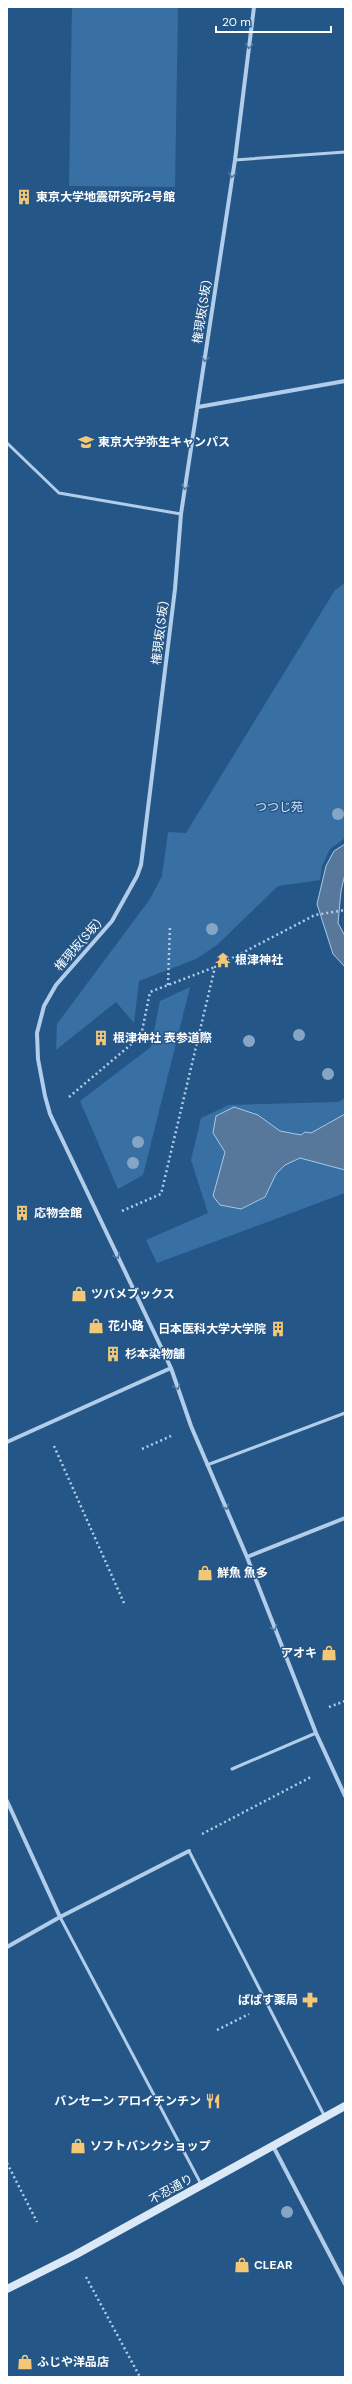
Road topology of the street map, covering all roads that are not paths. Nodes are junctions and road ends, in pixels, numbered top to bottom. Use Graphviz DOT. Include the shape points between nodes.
graph roads {
  1 [pos="254,7"];
  2 [pos="345,152"];
  3 [pos="235,160"];
  4 [pos="345,381"];
  5 [pos="198,407"];
  6 [pos="7,443"];
  7 [pos="181,514"];
  8 [pos="171,1368"];
  9 [pos="345,1412"];
  10 [pos="7,1442"];
  11 [pos="207,1465"];
  12 [pos="345,1518"];
  13 [pos="247,1556"];
  14 [pos="316,1733"];
  15 [pos="232,1769"];
  16 [pos="345,1796"];
  17 [pos="7,1802"];
  18 [pos="189,1851"];
  19 [pos="60,1917"];
  20 [pos="7,1947"];
  21 [pos="345,2106"];
  22 [pos="325,2117"];
  23 [pos="273,2145"];
  24 [pos="202,2185"];
  25 [pos="345,2284"];
  26 [pos="7,2289"];
  1 -- 3 [label="street, 権現坂(S坂), one-way"];
  2 -- 3 [label="lane"];
  3 -- 5 [label="street, 権現坂(S坂), one-way"];
  4 -- 5 [label="street"];
  5 -- 7 [label="street, 権現坂(S坂), one-way"];
  6 -- 7 [label="lane" via="59,493"];
  7 -- 8 [label="street, 権現坂(S坂), one-way" via="175,589 137,876 112,921 56,985 44,1006 37,1034 50,1114"];
  8 -- 10 [label="street"];
  8 -- 11 [label="street, 権現坂(S坂), one-way"];
  9 -- 11 [label="lane"];
  11 -- 13 [label="street, 権現坂(S坂), one-way"];
  12 -- 13 [label="street"];
  13 -- 14 [label="street, 権現坂(S坂), one-way"];
  14 -- 15 [label="lane"];
  14 -- 16 [label="street, 権現坂(S坂)"];
  17 -- 19 [label="street"];
  18 -- 19 [label="street"];
  18 -- 22 [label="lane"];
  19 -- 20 [label="street"];
  19 -- 24 [label="lane"];
  21 -- 22 [label="main road, 不忍通り"];
  22 -- 23 [label="main road, 不忍通り"];
  23 -- 24 [label="main road, 不忍通り"];
  23 -- 25 [label="street"];
  24 -- 26 [label="main road, 不忍通り"];
}
